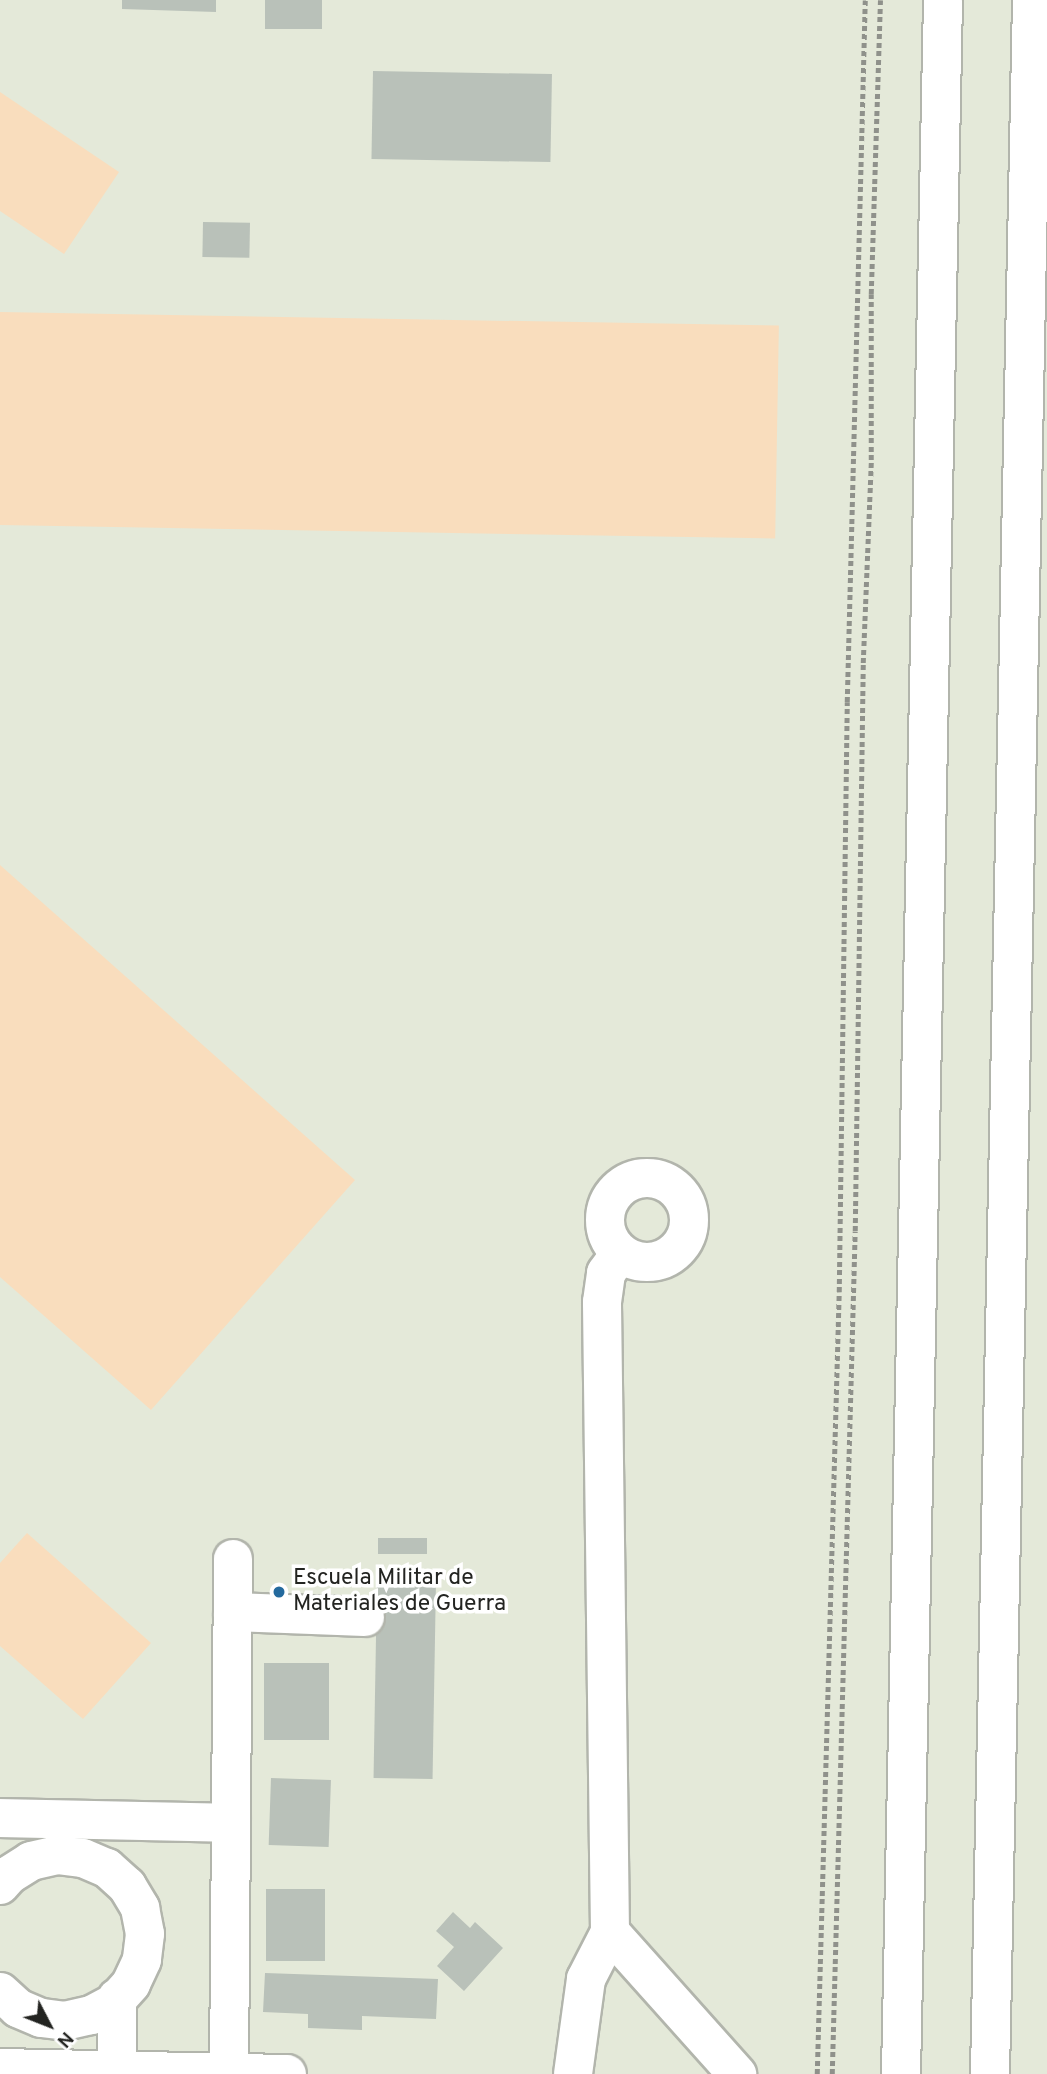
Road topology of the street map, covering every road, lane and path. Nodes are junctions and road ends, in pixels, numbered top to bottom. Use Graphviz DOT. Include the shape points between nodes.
graph roads {
  1 [pos="865,0"];
  2 [pos="880,0"];
  3 [pos="943,0"];
  4 [pos="1032,0"];
  5 [pos="1033,690"];
  6 [pos="621,1254"];
  7 [pos="233,1559"];
  8 [pos="233,1612"];
  9 [pos="365,1616"];
  10 [pos="0,1818"];
  11 [pos="231,1823"];
  12 [pos="1,1883"];
  13 [pos="610,1932"];
  14 [pos="0,1992"];
  15 [pos="117,1998"];
  16 [pos="0,2068"];
  17 [pos="117,2071"];
  18 [pos="229,2073"];
  19 [pos="287,2074"];
  20 [pos="573,2074"];
  21 [pos="737,2074"];
  22 [pos="817,2074"];
  23 [pos="832,2074"];
  24 [pos="901,2074"];
  25 [pos="990,2074"];
  1 -- 22 [label="path" via="847,702 839,1292"];
  2 -- 23 [label="path"];
  3 -- 24 [label="street"];
  4 -- 5 [label="street"];
  5 -- 25 [label="street"];
  6 -- 13 [label="street" via="606,1273 602,1302"];
  7 -- 8 [label="street"];
  8 -- 9 [label="street"];
  8 -- 11 [label="street"];
  10 -- 11 [label="street"];
  11 -- 18 [label="street"];
  12 -- 15 [label="street" via="31,1861 57,1855 83,1858 107,1868 127,1885 140,1908 145,1934 142,1960"];
  13 -- 20 [label="street" via="586,1979"];
  13 -- 21 [label="street"];
  14 -- 15 [label="street" via="29,2013 66,2021 91,2015"];
  15 -- 17 [label="street"];
  16 -- 17 [label="street"];
  17 -- 18 [label="street"];
  18 -- 19 [label="street"];
}
